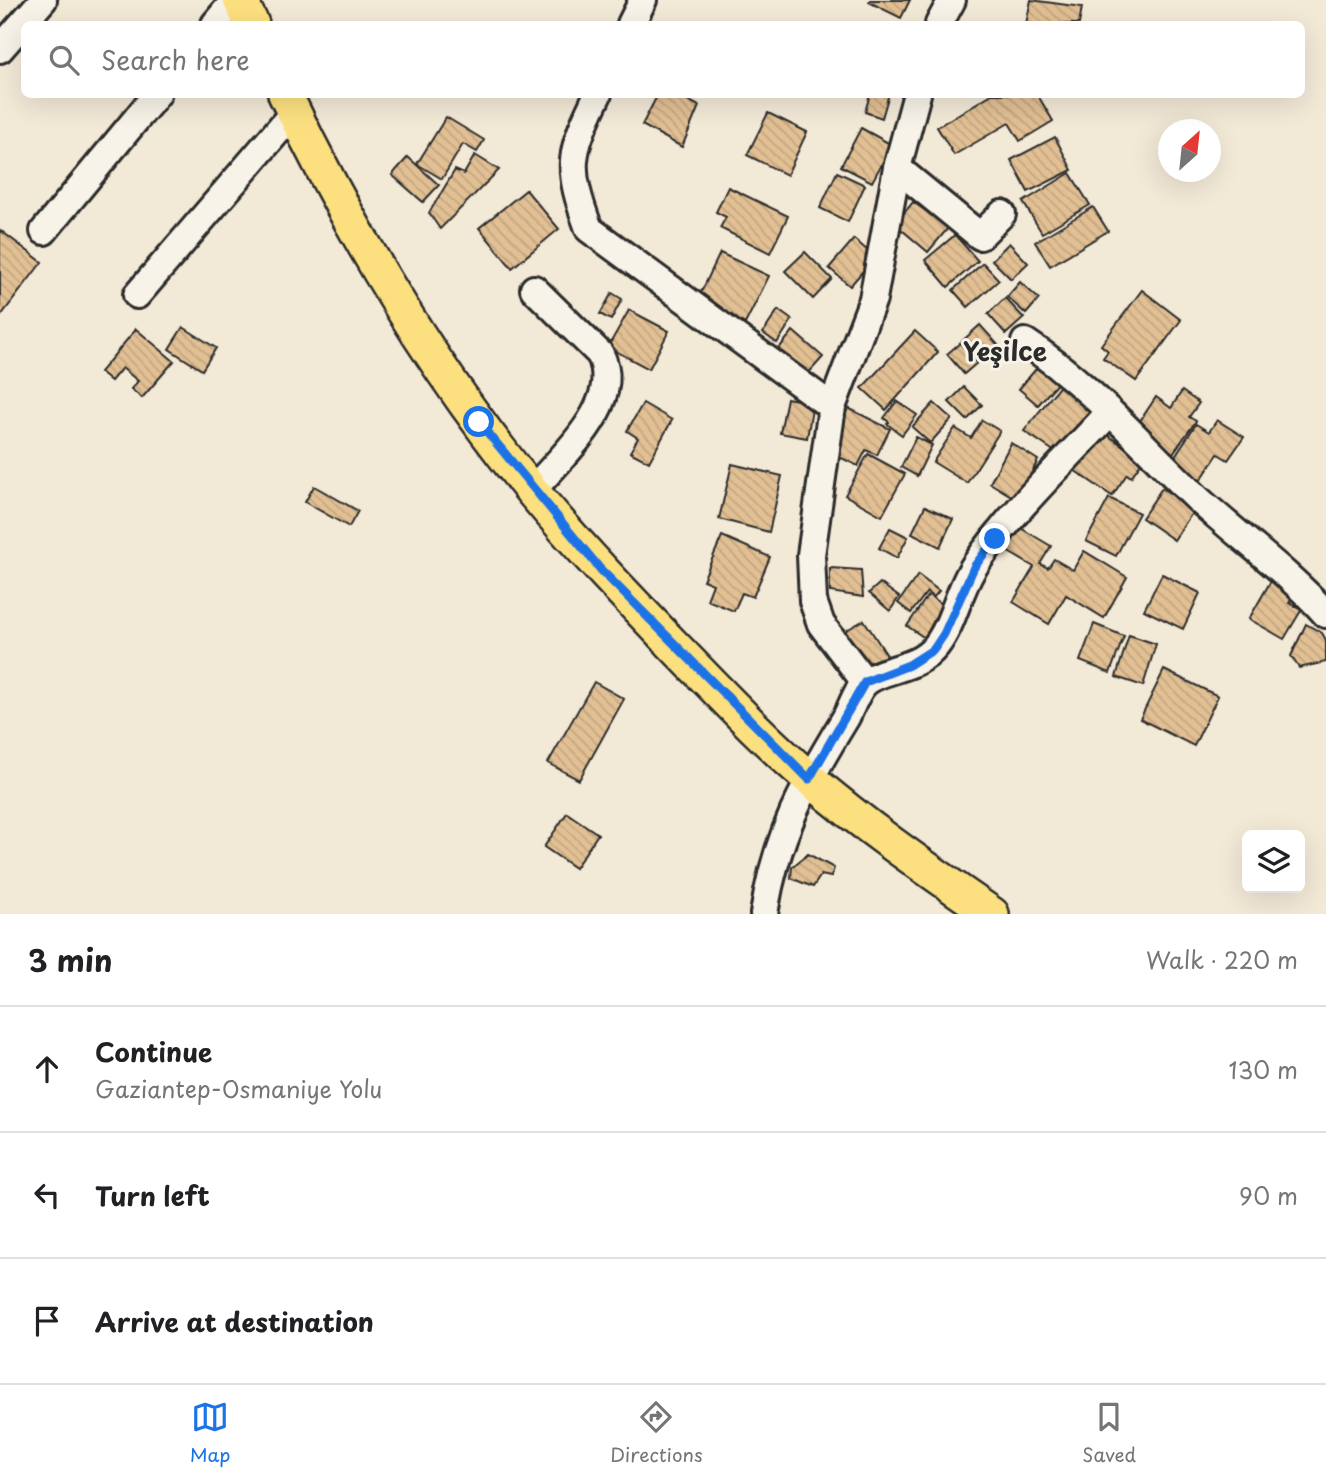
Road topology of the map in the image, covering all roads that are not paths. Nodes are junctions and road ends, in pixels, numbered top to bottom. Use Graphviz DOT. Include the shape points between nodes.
graph roads {
  1 [pos="43,0"];
  2 [pos="238,0"];
  3 [pos="643,0"];
  4 [pos="952,0"];
  5 [pos="25,21"];
  6 [pos="218,21"];
  7 [pos="250,21"];
  8 [pos="632,21"];
  9 [pos="941,21"];
  10 [pos="21,25"];
  11 [pos="0,49"];
  12 [pos="154,98"];
  13 [pos="596,98"];
  14 [pos="917,98"];
  15 [pos="289,103"];
  16 [pos="897,168"];
  17 [pos="1002,214"];
  18 [pos="44,231"];
  19 [pos="534,289"];
  20 [pos="137,295"];
  21 [pos="1025,342"];
  22 [pos="832,407"];
  23 [pos="1109,413"];
  24 [pos="532,491"];
  25 [pos="1326,614"];
  26 [pos="865,682"];
  27 [pos="809,779"];
  28 [pos="765,914"];
  29 [pos="992,914"];
  1 -- 5 [label="street"];
  2 -- 6 [label="street"];
  2 -- 7 [label="main road"];
  3 -- 8 [label="street"];
  4 -- 9 [label="street"];
  10 -- 11 [label="street"];
  12 -- 18 [label="street"];
  13 -- 22 [label="street" via="575,141 572,164 576,194 589,229"];
  14 -- 16 [label="street"];
  15 -- 20 [label="street"];
  15 -- 24 [label="main road" via="376,266 479,422"];
  16 -- 17 [label="street" via="980,236"];
  16 -- 22 [label="street" via="876,287"];
  19 -- 24 [label="street" via="600,354 607,367 605,391 594,416"];
  21 -- 23 [label="street"];
  22 -- 26 [label="street" via="811,555 813,601 821,624"];
  23 -- 25 [label="street"];
  23 -- 26 [label="street" via="981,558 934,649 909,665"];
  24 -- 27 [label="main road" via="601,570"];
  26 -- 27 [label="street"];
  27 -- 28 [label="street" via="781,837"];
  27 -- 29 [label="main road" via="864,824"];
}
